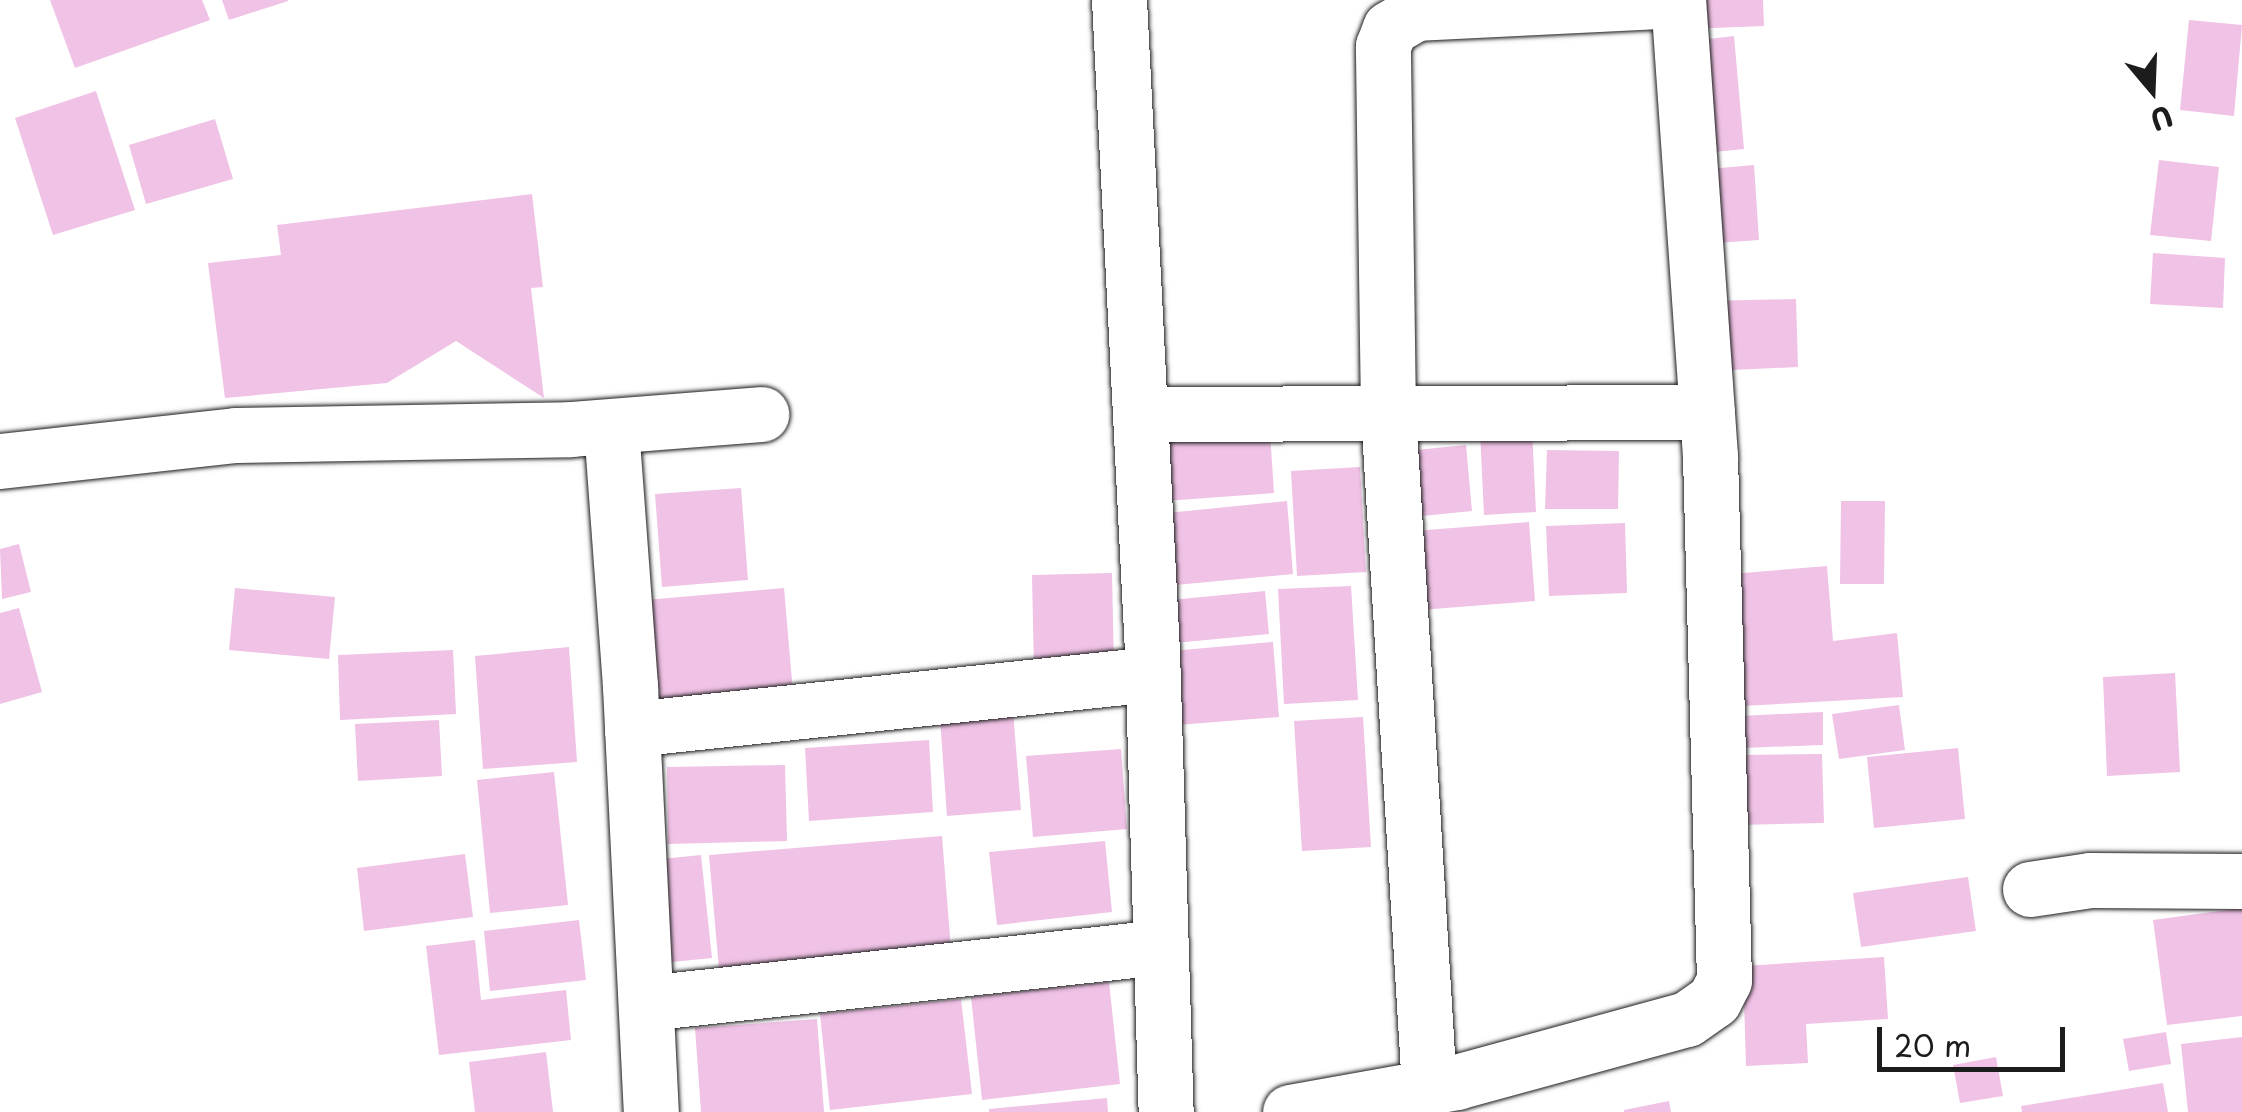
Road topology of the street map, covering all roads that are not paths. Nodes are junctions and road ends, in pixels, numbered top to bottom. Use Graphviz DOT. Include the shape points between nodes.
graph roads {
  1 [pos="1119,0"];
  2 [pos="1678,0"];
  3 [pos="1388,412"];
  4 [pos="1707,412"];
  5 [pos="760,414"];
  6 [pos="1140,414"];
  7 [pos="611,427"];
  8 [pos="0,462"];
  9 [pos="1152,674"];
  10 [pos="632,729"];
  11 [pos="2242,881"];
  12 [pos="2030,889"];
  13 [pos="1162,947"];
  14 [pos="646,1004"];
  15 [pos="1429,1087"];
  16 [pos="1364,1106"];
  17 [pos="652,1112"];
  18 [pos="1166,1112"];
  19 [pos="1290,1112"];
  1 -- 6 [label="street"];
  2 -- 3 [label="street" via="1416,14 1390,28 1382,46"];
  2 -- 4 [label="street"];
  3 -- 4 [label="street"];
  3 -- 6 [label="street"];
  3 -- 15 [label="street"];
  4 -- 15 [label="street" via="1724,980 1714,1000 1687,1019"];
  5 -- 7 [label="street"];
  6 -- 9 [label="street"];
  7 -- 8 [label="street" via="236,435"];
  7 -- 10 [label="street"];
  9 -- 10 [label="street"];
  9 -- 13 [label="street"];
  10 -- 14 [label="street"];
  11 -- 12 [label="street" via="2090,880"];
  13 -- 14 [label="street"];
  13 -- 18 [label="street"];
  14 -- 17 [label="street"];
  15 -- 16 [label="street"];
  16 -- 19 [label="street"];
}
